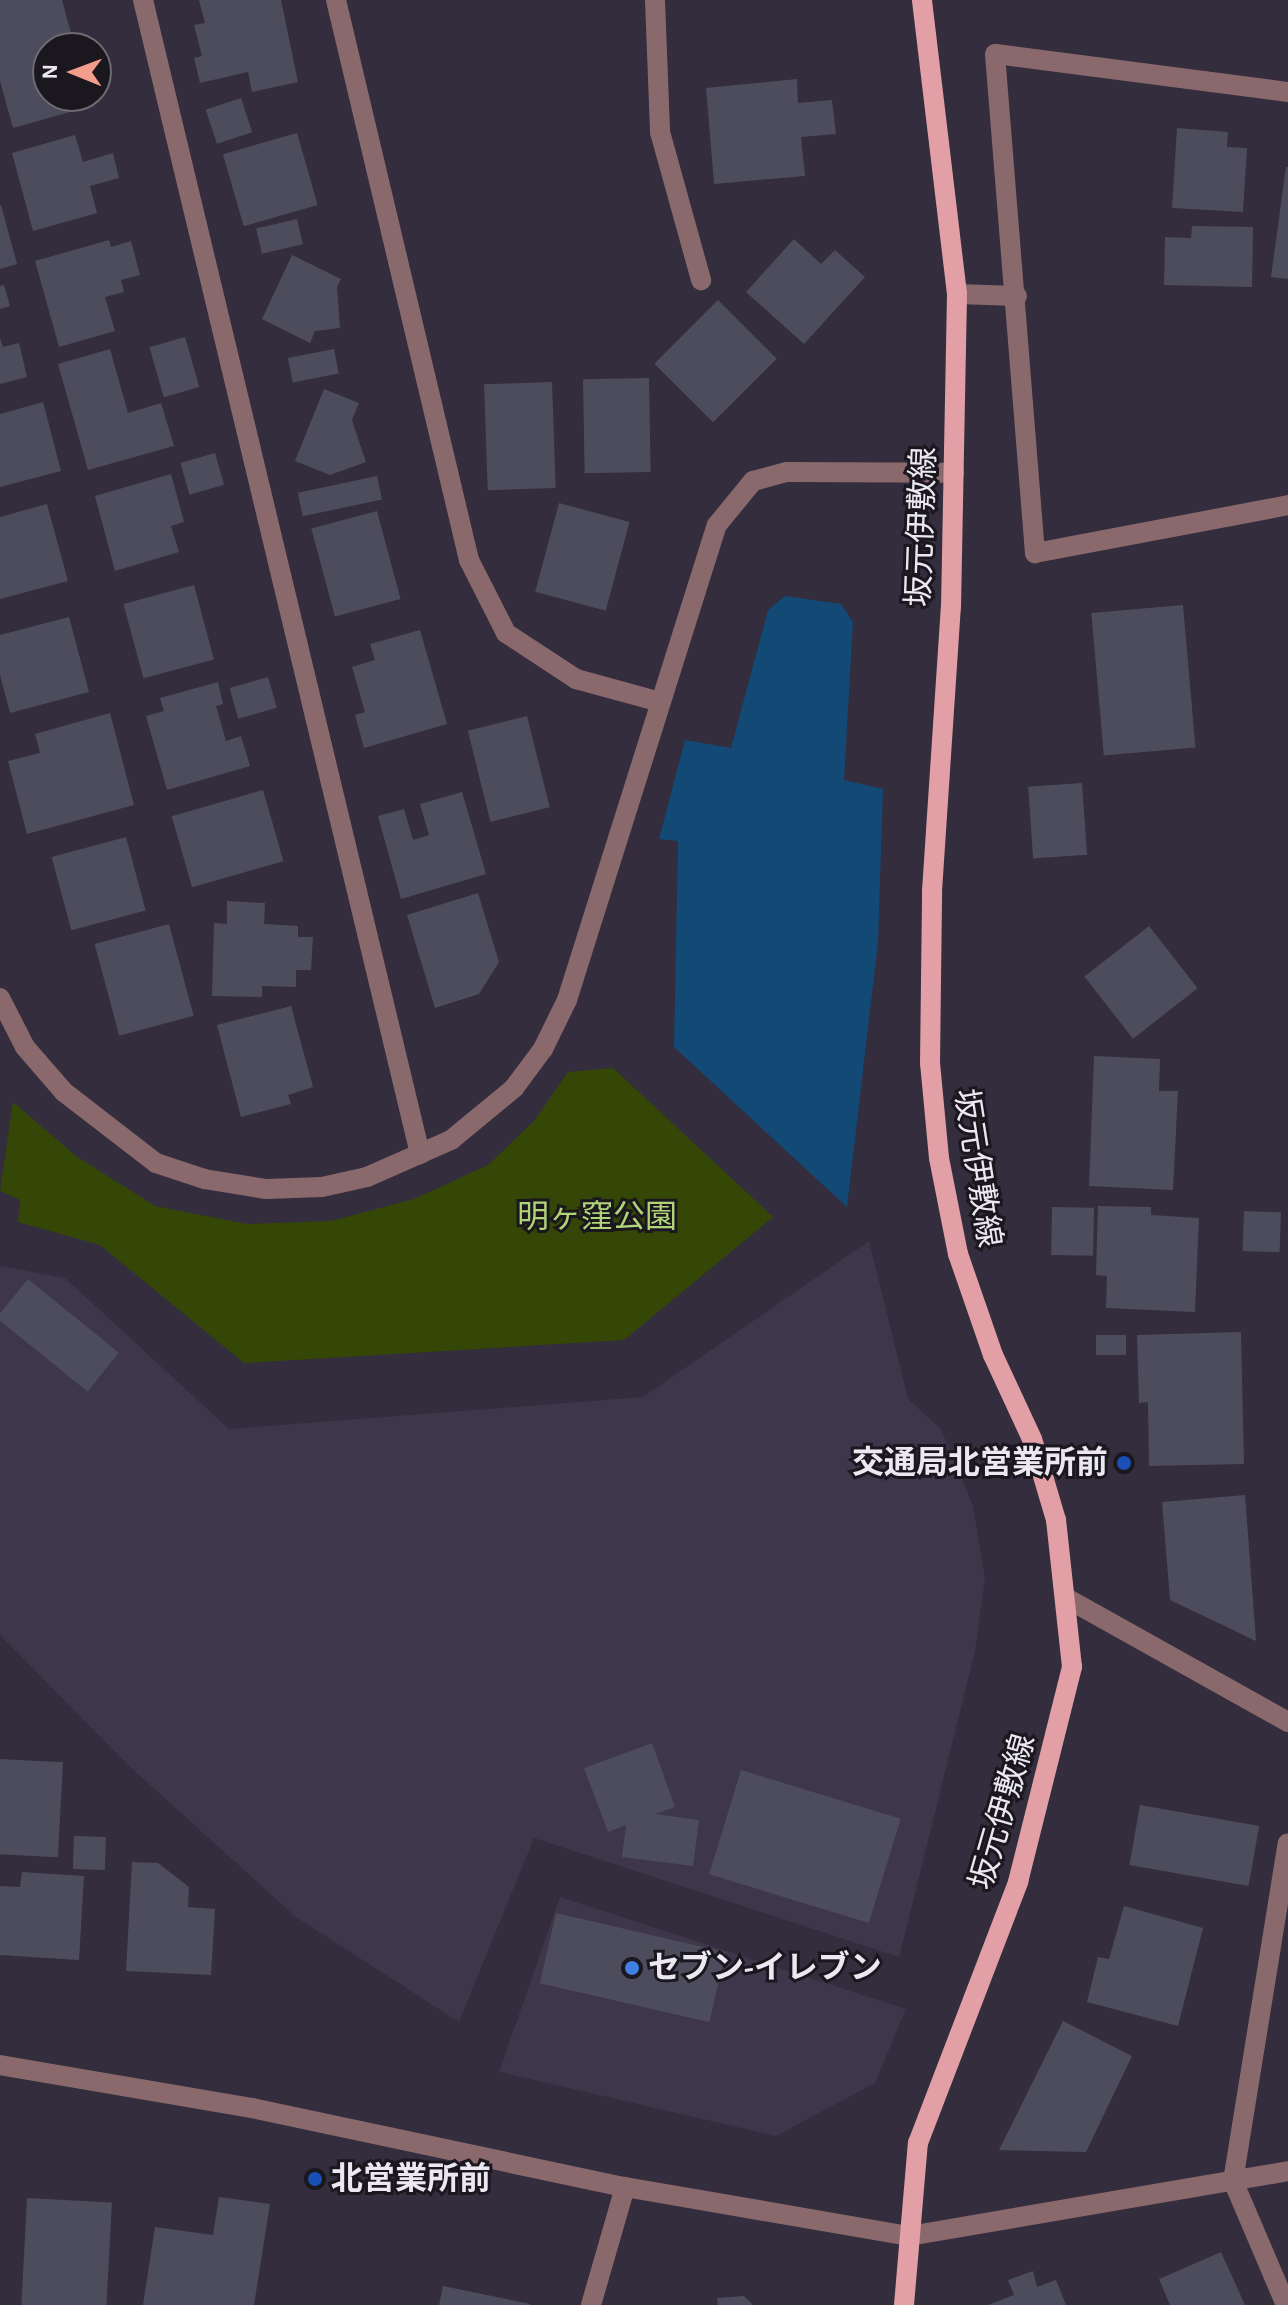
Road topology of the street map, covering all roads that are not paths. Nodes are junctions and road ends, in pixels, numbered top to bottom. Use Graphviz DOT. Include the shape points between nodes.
graph roads {
  1 [pos="143,0"];
  2 [pos="336,0"];
  3 [pos="655,0"];
  4 [pos="922,0"];
  5 [pos="1288,92"];
  6 [pos="701,280"];
  7 [pos="957,294"];
  8 [pos="1017,296"];
  9 [pos="954,473"];
  10 [pos="1288,505"];
  11 [pos="660,702"];
  12 [pos="0,998"];
  13 [pos="420,1154"];
  14 [pos="1068,1599"];
  15 [pos="1288,1722"];
  16 [pos="1288,1843"];
  17 [pos="1,2071"];
  18 [pos="1288,2171"];
  19 [pos="1233,2181"];
  20 [pos="625,2187"];
  21 [pos="909,2236"];
  22 [pos="591,2305"];
  23 [pos="904,2305"];
  24 [pos="1286,2305"];
  1 -- 13 [label="street"];
  2 -- 11 [label="street" via="469,560 506,633 576,679"];
  3 -- 6 [label="street" via="660,132"];
  4 -- 7 [label="main road, 坂元伊敷線"];
  5 -- 8 [label="street" via="995,54"];
  7 -- 8 [label="street"];
  7 -- 9 [label="main road, 坂元伊敷線"];
  8 -- 10 [label="street" via="1035,553"];
  9 -- 11 [label="street" via="787,472 753,481 717,525"];
  9 -- 14 [label="main road, 坂元伊敷線" via="932,891 930,1063 939,1158 958,1254 993,1355 1032,1439 1056,1520"];
  11 -- 13 [label="street" via="567,1000 543,1049 486,1116"];
  12 -- 13 [label="street" via="25,1047 64,1092 156,1163 204,1179 266,1189 322,1187 367,1177"];
  14 -- 15 [label="street"];
  14 -- 21 [label="main road, 坂元伊敷線" via="1072,1667 1051,1759 1018,1882 918,2143"];
  16 -- 19 [label="street"];
  17 -- 20 [label="street" via="252,2108"];
  18 -- 19 [label="street"];
  19 -- 21 [label="street"];
  19 -- 24 [label="street"];
  20 -- 21 [label="street"];
  20 -- 22 [label="street"];
  21 -- 23 [label="main road, 坂元伊敷線"];
}
